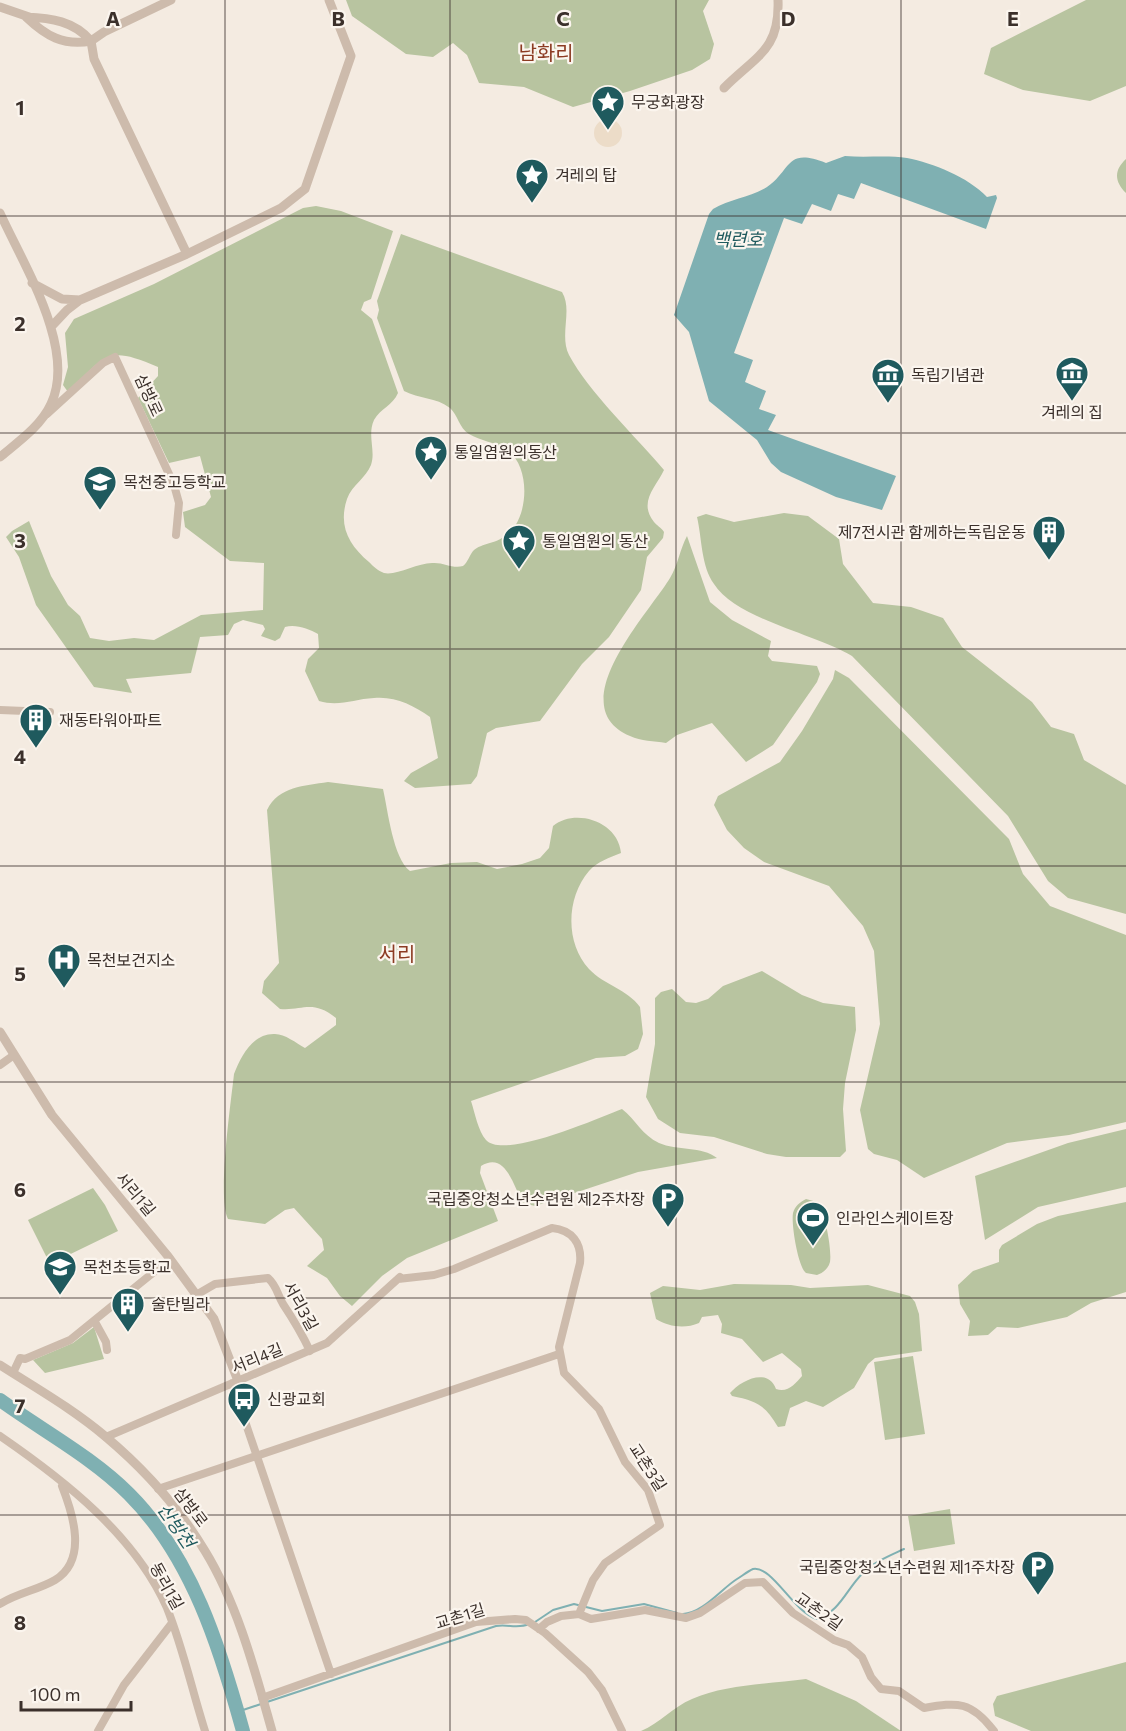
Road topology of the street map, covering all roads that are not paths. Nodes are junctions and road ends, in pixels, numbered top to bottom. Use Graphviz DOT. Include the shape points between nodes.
graph roads {
  1 [pos="171,0"];
  2 [pos="329,0"];
  3 [pos="778,0"];
  4 [pos="0,7"];
  5 [pos="91,41"];
  6 [pos="724,88"];
  7 [pos="0,213"];
  8 [pos="187,254"];
  9 [pos="32,283"];
  10 [pos="80,300"];
  11 [pos="51,327"];
  12 [pos="43,417"];
  13 [pos="0,458"];
  14 [pos="176,535"];
  15 [pos="0,710"];
  16 [pos="50,712"];
  17 [pos="0,1032"];
  18 [pos="14,1055"];
  19 [pos="0,1065"];
  20 [pos="170,1259"];
  21 [pos="196,1295"];
  22 [pos="95,1322"];
  23 [pos="109,1344"];
  24 [pos="310,1351"];
  25 [pos="559,1354"];
  26 [pos="0,1365"];
  27 [pos="13,1373"];
  28 [pos="235,1382"];
  29 [pos="0,1436"];
  30 [pos="106,1437"];
  31 [pos="255,1456"];
  32 [pos="61,1482"];
  33 [pos="158,1489"];
  34 [pos="0,1604"];
  35 [pos="580,1612"];
  36 [pos="172,1623"];
  37 [pos="537,1628"];
  38 [pos="331,1674"];
  39 [pos="263,1701"];
  40 [pos="98,1731"];
  41 [pos="205,1731"];
  42 [pos="272,1731"];
  43 [pos="622,1731"];
  44 [pos="994,1731"];
  1 -- 5 [label="street"];
  2 -- 8 [label="street" via="351,56 304,189 281,208"];
  3 -- 6 [label="street" via="776,34"];
  4 -- 5 [label="street" via="75,39"];
  5 -- 8 [label="street" via="94,59"];
  7 -- 9 [label="street, 삼방로"];
  8 -- 10 [label="street"];
  9 -- 10 [label="street" via="62,299"];
  9 -- 11 [label="street, 삼방로"];
  10 -- 11 [label="street"];
  11 -- 12 [label="street, 삼방로" via="59,369 56,392"];
  12 -- 13 [label="street, 삼방로"];
  12 -- 14 [label="street, 삼방로" via="103,363 115,357 174,485 179,503"];
  15 -- 16 [label="street"];
  17 -- 18 [label="street, 서리1길"];
  18 -- 19 [label="street"];
  18 -- 20 [label="street, 서리1길" via="52,1115"];
  20 -- 21 [label="street, 서리1길"];
  20 -- 22 [label="street"];
  21 -- 24 [label="street, 서리3길" via="215,1284 268,1278 276,1285"];
  21 -- 28 [label="street, 서리1길" via="223,1337"];
  22 -- 23 [label="street"];
  22 -- 27 [label="street" via="70,1340 20,1358"];
  24 -- 25 [label="street, 서리4길" via="327,1343 400,1277 434,1275 454,1269 552,1228 577,1240 581,1253"];
  24 -- 28 [label="street, 서리4길"];
  25 -- 31 [label="street"];
  25 -- 35 [label="street, 교촌3길" via="568,1380 599,1409 625,1462 648,1490 660,1525 605,1563"];
  26 -- 27 [label="street, 삼방로"];
  27 -- 30 [label="street, 삼방로"];
  28 -- 30 [label="street, 서리4길"];
  28 -- 31 [label="street, 서리1길"];
  29 -- 32 [label="street, 동리1길"];
  30 -- 33 [label="street, 삼방로"];
  31 -- 33 [label="street"];
  31 -- 38 [label="street, 서리1길"];
  32 -- 34 [label="street" via="74,1518 73,1558 68,1569 54,1580"];
  32 -- 36 [label="street, 동리1길" via="92,1508 129,1549 154,1584"];
  33 -- 39 [label="street, 삼방로" via="214,1568"];
  35 -- 37 [label="street, 교촌2길"];
  35 -- 44 [label="street, 교촌2길" via="591,1619 645,1610 686,1618 745,1583 763,1582 793,1613 862,1657 870,1677 881,1689 899,1690 924,1708 965,1704"];
  36 -- 40 [label="street" via="124,1685"];
  36 -- 41 [label="street, 동리1길"];
  37 -- 38 [label="street, 교촌1길" via="526,1620 487,1620"];
  37 -- 43 [label="street, 교촌1길" via="588,1672 602,1690"];
  38 -- 39 [label="street, 교촌1길"];
  39 -- 42 [label="street, 삼방로"];
}
